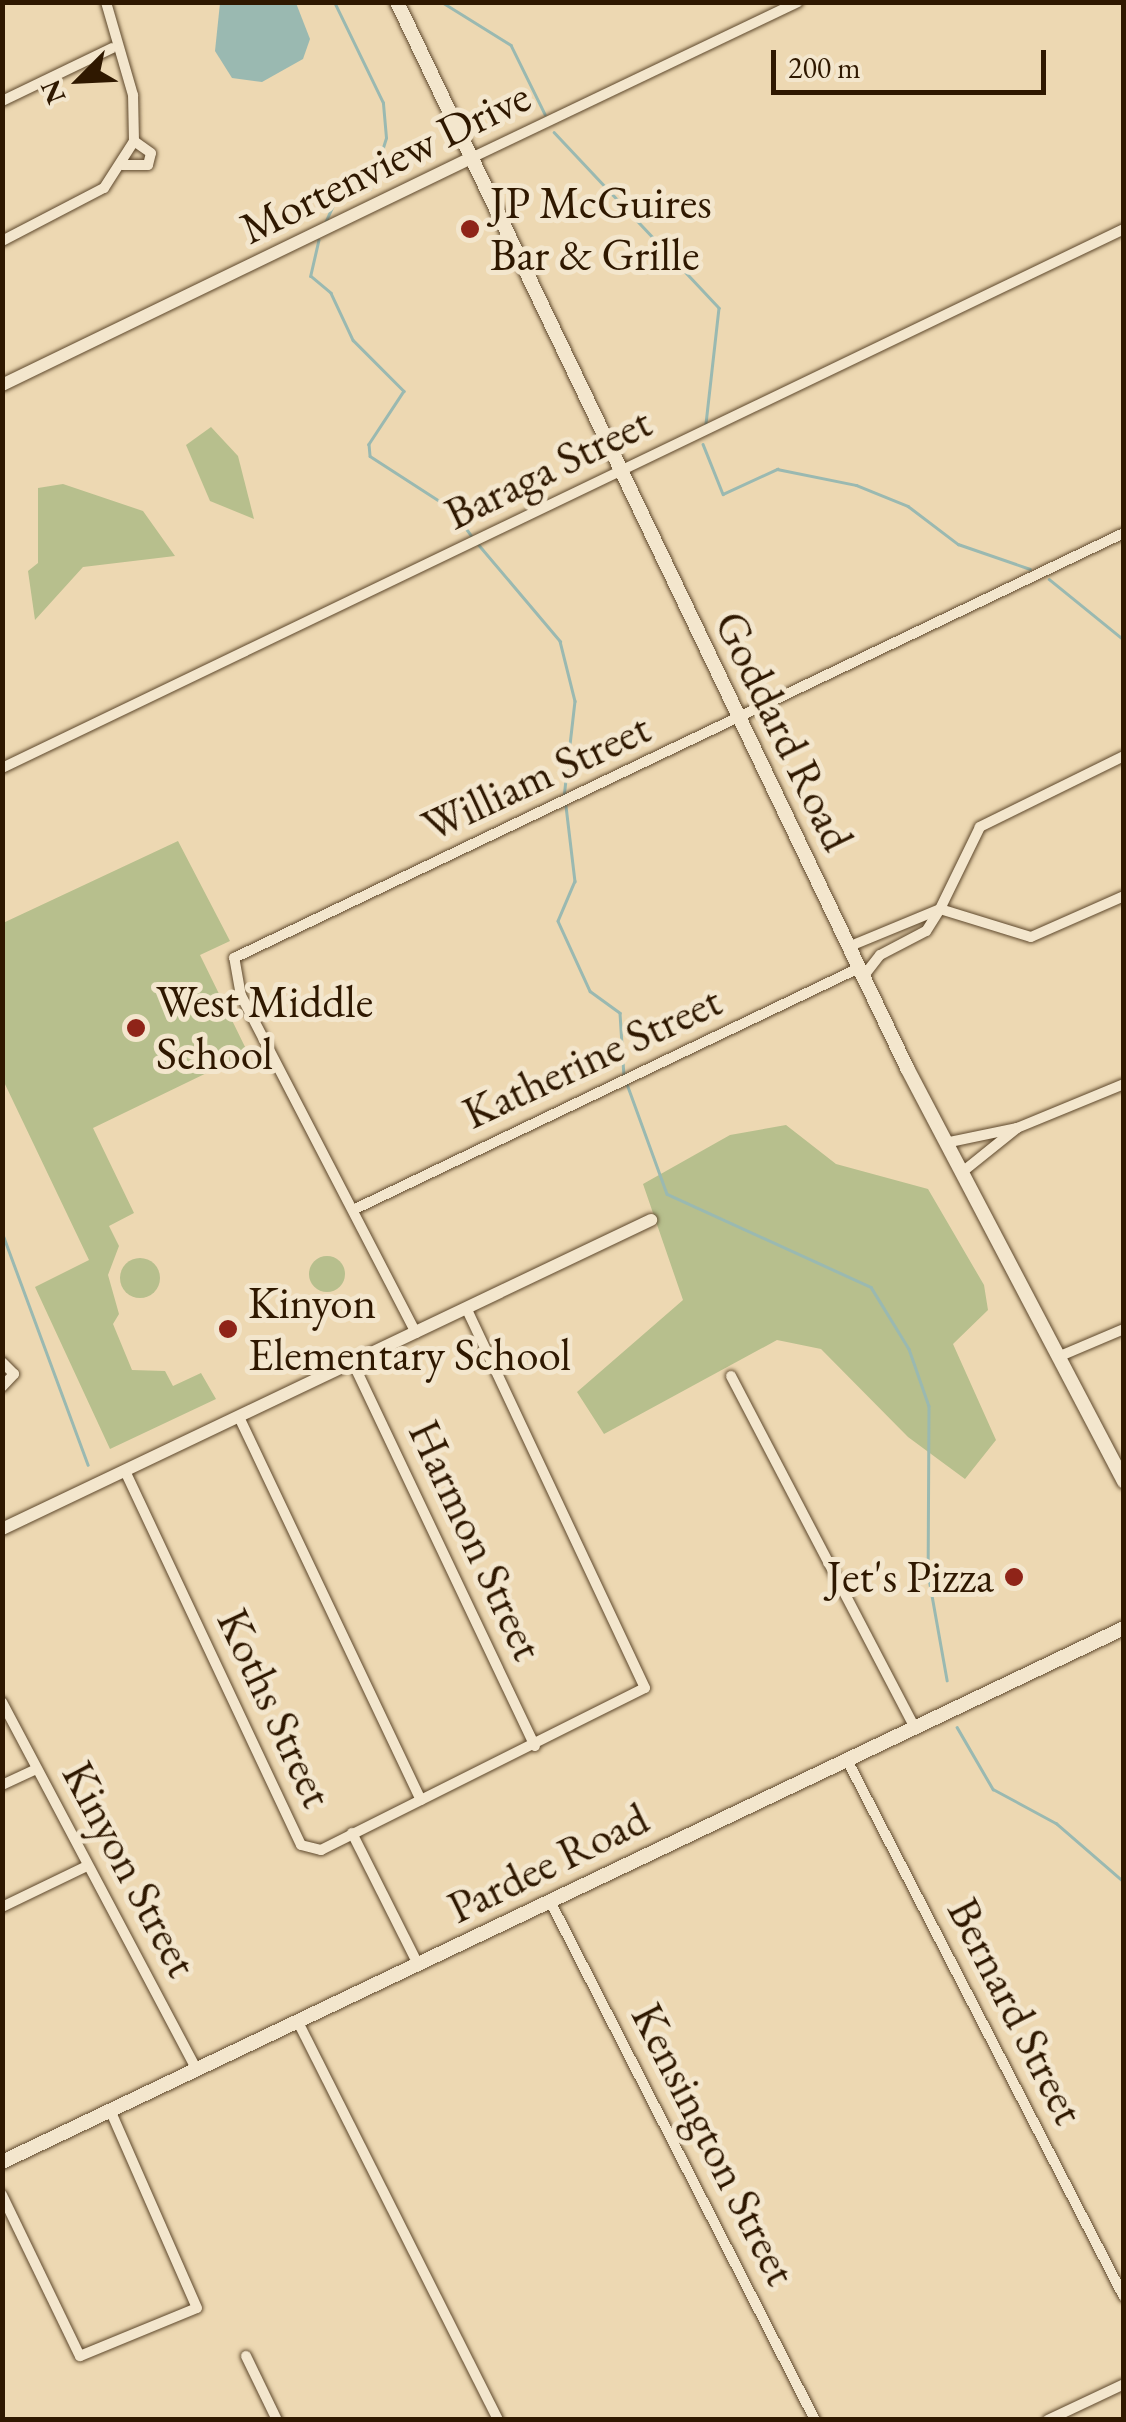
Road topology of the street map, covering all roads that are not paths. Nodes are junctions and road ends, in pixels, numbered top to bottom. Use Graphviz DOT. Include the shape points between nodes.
graph roads {
  1 [pos="106,2"];
  2 [pos="397,2"];
  3 [pos="798,2"];
  4 [pos="112,48"];
  5 [pos="2,101"];
  6 [pos="134,140"];
  7 [pos="472,158"];
  8 [pos="122,165"];
  9 [pos="1124,229"];
  10 [pos="2,241"];
  11 [pos="2,384"];
  12 [pos="621,471"];
  13 [pos="1124,533"];
  14 [pos="740,720"];
  15 [pos="1124,756"];
  16 [pos="2,768"];
  17 [pos="1124,896"];
  18 [pos="940,910"];
  19 [pos="848,947"];
  20 [pos="861,972"];
  21 [pos="1124,1084"];
  22 [pos="1016,1128"];
  23 [pos="946,1142"];
  24 [pos="960,1173"];
  25 [pos="355,1209"];
  26 [pos="651,1220"];
  27 [pos="467,1309"];
  28 [pos="1124,1328"];
  29 [pos="416,1333"];
  30 [pos="1058,1357"];
  31 [pos="2,1362"];
  32 [pos="353,1363"];
  33 [pos="732,1376"];
  34 [pos="2,1387"];
  35 [pos="239,1417"];
  36 [pos="124,1470"];
  37 [pos="1124,1482"];
  38 [pos="2,1529"];
  39 [pos="1124,1628"];
  40 [pos="2,1702"];
  41 [pos="913,1724"];
  42 [pos="535,1746"];
  43 [pos="846,1758"];
  44 [pos="36,1769"];
  45 [pos="2,1785"];
  46 [pos="421,1800"];
  47 [pos="352,1833"];
  48 [pos="85,1867"];
  49 [pos="550,1900"];
  50 [pos="2,1907"];
  51 [pos="418,1964"];
  52 [pos="298,2022"];
  53 [pos="196,2070"];
  54 [pos="110,2110"];
  55 [pos="2,2162"];
  56 [pos="2,2195"];
  57 [pos="1124,2297"];
  58 [pos="246,2356"];
  59 [pos="1124,2384"];
  60 [pos="275,2419"];
  61 [pos="498,2420"];
  62 [pos="815,2420"];
  63 [pos="1048,2420"];
  1 -- 4 [label="street"];
  2 -- 7 [label="main road, Goddard Road"];
  3 -- 7 [label="street, Mortenview Drive"];
  4 -- 5 [label="street"];
  4 -- 6 [label="street" via="133,95"];
  6 -- 8 [label="street"];
  6 -- 8 [label="street" via="151,153 148,165"];
  7 -- 11 [label="street, Mortenview Drive"];
  7 -- 12 [label="main road, Goddard Road"];
  8 -- 10 [label="street" via="82,203"];
  9 -- 12 [label="street, Baraga Street"];
  12 -- 14 [label="main road, Goddard Road"];
  12 -- 16 [label="street, Baraga Street"];
  13 -- 14 [label="street, William Street"];
  14 -- 19 [label="main road, Goddard Road"];
  14 -- 25 [label="street, William Street" via="230,962 329,1177"];
  15 -- 18 [label="street" via="980,827"];
  17 -- 18 [label="street" via="1031,937"];
  18 -- 19 [label="street"];
  18 -- 20 [label="street, Katherine Street" via="926,931"];
  19 -- 20 [label="main road, Goddard Road"];
  20 -- 23 [label="main road, Goddard Road"];
  20 -- 25 [label="street, Katherine Street"];
  21 -- 22 [label="street"];
  22 -- 23 [label="street"];
  22 -- 24 [label="street"];
  23 -- 24 [label="main road, Goddard Road"];
  24 -- 30 [label="main road, Goddard Road"];
  25 -- 29 [label="street"];
  26 -- 27 [label="street"];
  27 -- 29 [label="street"];
  27 -- 42 [label="street" via="644,1692"];
  28 -- 30 [label="street"];
  29 -- 32 [label="street"];
  30 -- 37 [label="main road, Goddard Road"];
  31 -- 34 [label="street" via="14,1374"];
  32 -- 35 [label="street"];
  32 -- 42 [label="street, Harmon Street"];
  33 -- 41 [label="street"];
  35 -- 36 [label="street"];
  35 -- 46 [label="street"];
  36 -- 38 [label="street"];
  36 -- 47 [label="street, Koths Street" via="301,1845 317,1851"];
  39 -- 41 [label="main road, Pardee Road"];
  40 -- 44 [label="street, Kinyon Street"];
  41 -- 43 [label="main road, Pardee Road"];
  42 -- 46 [label="street"];
  43 -- 49 [label="main road, Pardee Road"];
  43 -- 57 [label="street, Bernard Street"];
  44 -- 45 [label="street"];
  44 -- 48 [label="street, Kinyon Street"];
  46 -- 47 [label="street"];
  47 -- 51 [label="street, Koths Street"];
  48 -- 50 [label="street"];
  48 -- 53 [label="street, Kinyon Street"];
  49 -- 51 [label="main road, Pardee Road"];
  49 -- 62 [label="street, Kensington Street"];
  51 -- 52 [label="main road, Pardee Road"];
  52 -- 53 [label="main road, Pardee Road"];
  52 -- 61 [label="street"];
  53 -- 54 [label="main road, Pardee Road"];
  54 -- 55 [label="main road, Pardee Road"];
  54 -- 56 [label="street" via="197,2308 80,2356"];
  58 -- 60 [label="street"];
  59 -- 63 [label="street"];
}
